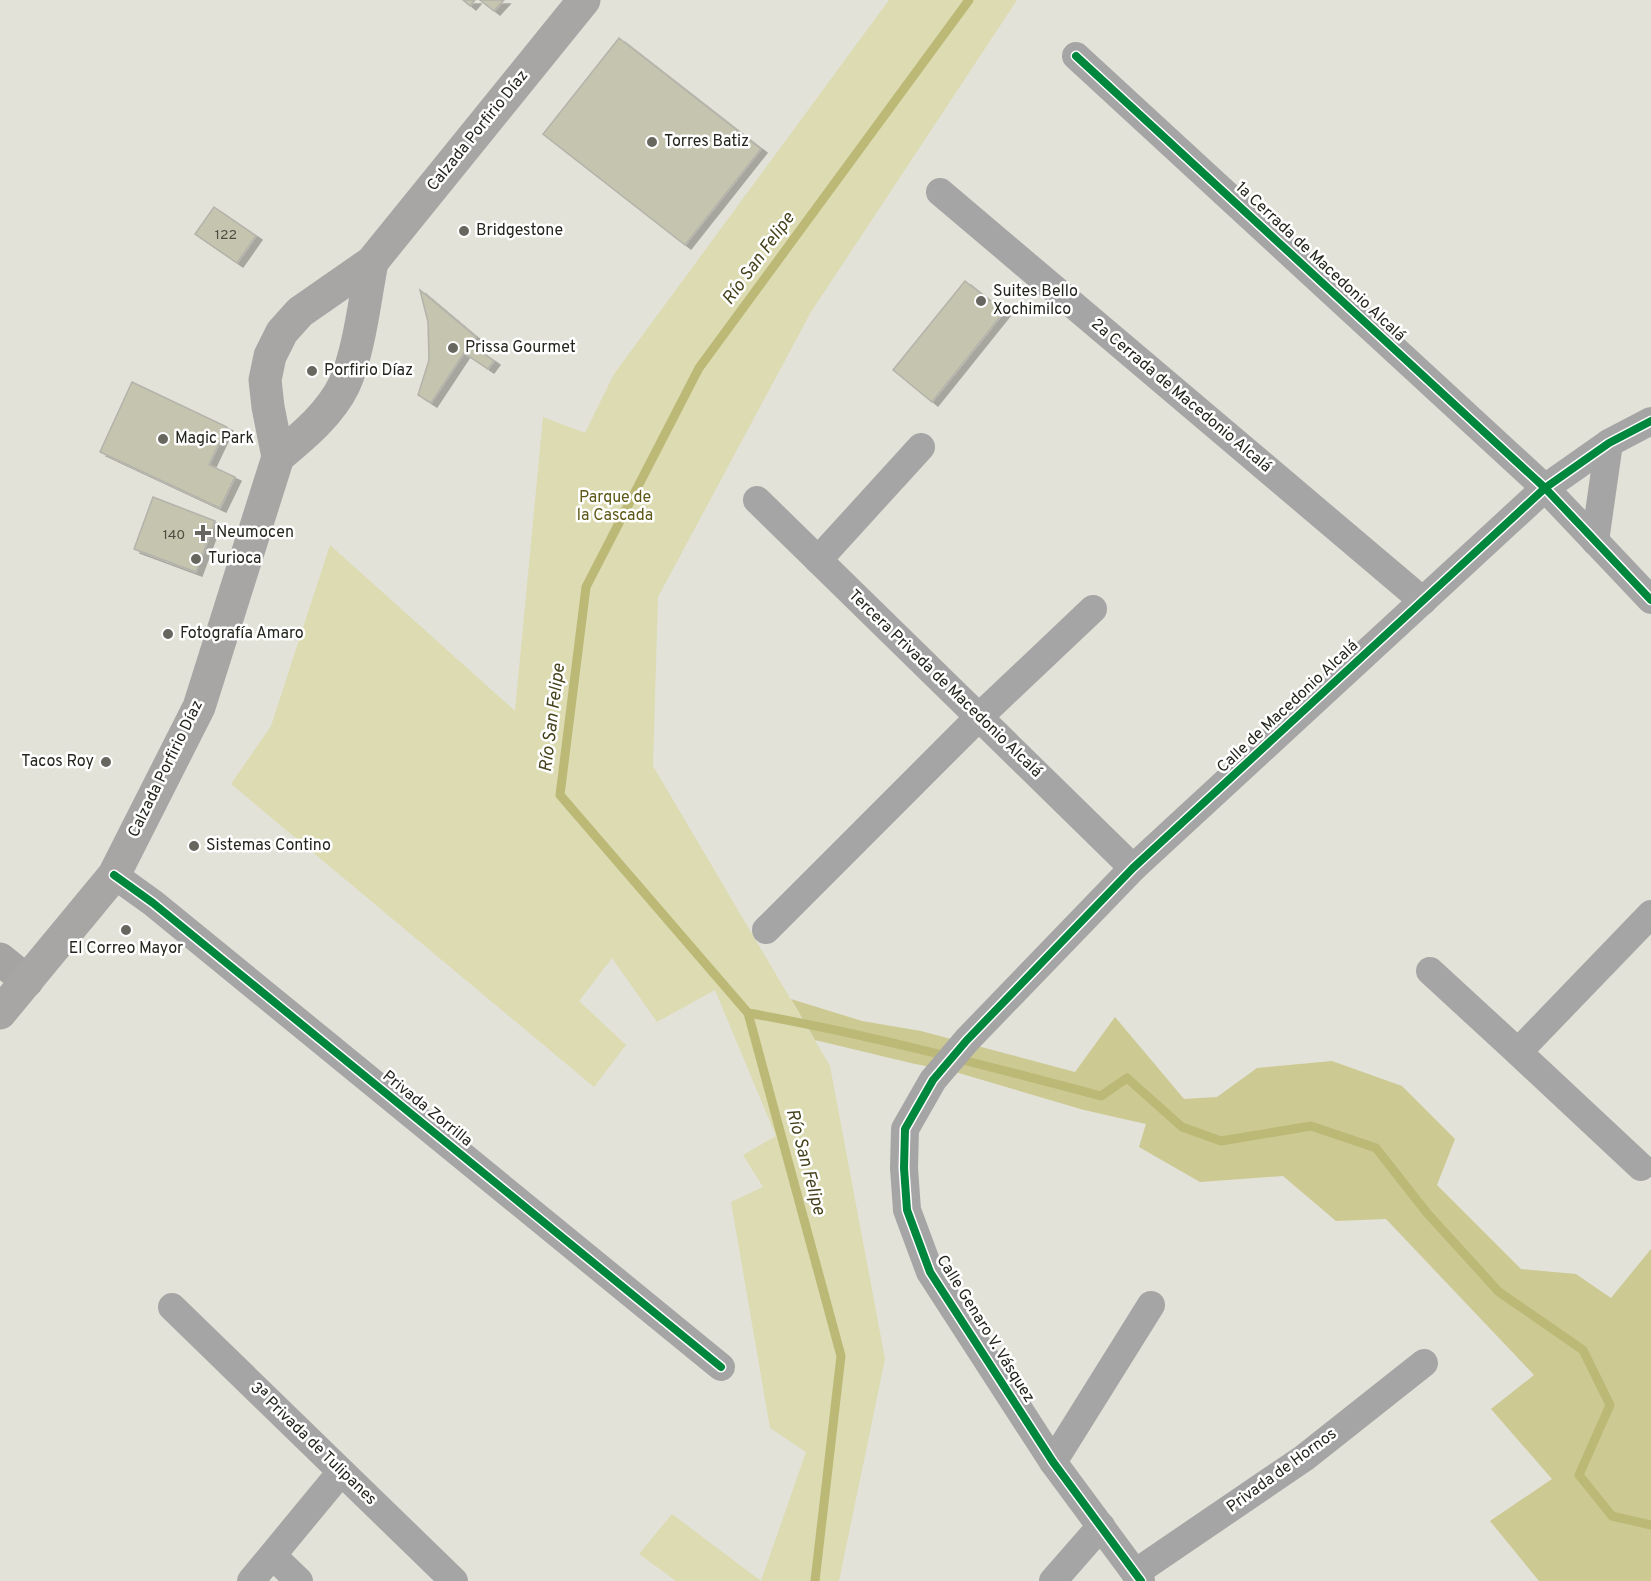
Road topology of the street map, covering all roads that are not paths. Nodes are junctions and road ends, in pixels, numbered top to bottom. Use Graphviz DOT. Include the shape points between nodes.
graph roads {
  1 [pos="584,0"];
  2 [pos="1076,56"];
  3 [pos="940,192"];
  4 [pos="372,262"];
  5 [pos="1648,421"];
  6 [pos="1609,444"];
  7 [pos="921,447"];
  8 [pos="278,457"];
  9 [pos="1545,488"];
  10 [pos="757,500"];
  11 [pos="1594,541"];
  12 [pos="818,560"];
  13 [pos="1651,600"];
  14 [pos="1423,601"];
  15 [pos="1094,609"];
  16 [pos="979,717"];
  17 [pos="1132,868"];
  18 [pos="114,875"];
  19 [pos="1651,914"];
  20 [pos="766,930"];
  21 [pos="0,959"];
  22 [pos="1430,970"];
  23 [pos="27,981"];
  24 [pos="0,1013"];
  25 [pos="967,1040"];
  26 [pos="1518,1052"];
  27 [pos="1641,1167"];
  28 [pos="1151,1305"];
  29 [pos="172,1307"];
  30 [pos="1424,1363"];
  31 [pos="721,1367"];
  32 [pos="1053,1462"];
  33 [pos="341,1472"];
  34 [pos="1101,1526"];
  35 [pos="273,1556"];
  36 [pos="1138,1577"];
  37 [pos="251,1581"];
  38 [pos="299,1581"];
  39 [pos="454,1581"];
  40 [pos="1053,1581"];
  1 -- 4 [label="main road, Calzada Porfirio Díaz"];
  2 -- 9 [label="street, 1a Cerrada de Macedonio Alcalá"];
  3 -- 14 [label="street, 2a Cerrada de Macedonio Alcalá"];
  4 -- 8 [label="main road, Calzada Porfirio Díaz" via="344,385 327,411"];
  4 -- 8 [label="main road, Calzada Porfirio Díaz" via="300,312 282,332 270,356 265,380"];
  5 -- 6 [label="street, Calle de Macedonio Alcalá"];
  6 -- 9 [label="street, Calle de Macedonio Alcalá"];
  6 -- 11 [label="street"];
  7 -- 12 [label="street"];
  8 -- 18 [label="main road, Calzada Porfirio Díaz" via="199,707"];
  9 -- 11 [label="street, 1a Cerrada de Macedonio Alcalá"];
  9 -- 14 [label="street, Calle de Macedonio Alcalá"];
  10 -- 12 [label="street, Tercera Privada de Macedonio Alcalá"];
  11 -- 13 [label="street, 1a Cerrada de Macedonio Alcalá"];
  12 -- 16 [label="street, Tercera Privada de Macedonio Alcalá"];
  14 -- 17 [label="street, Calle de Macedonio Alcalá"];
  15 -- 16 [label="street"];
  16 -- 17 [label="street, Tercera Privada de Macedonio Alcalá"];
  16 -- 20 [label="street"];
  17 -- 25 [label="street, Calle de Macedonio Alcalá"];
  18 -- 23 [label="main road, Calzada Porfirio Díaz"];
  18 -- 31 [label="street, Privada Zorrilla" via="162,910"];
  19 -- 26 [label="street"];
  21 -- 23 [label="street"];
  22 -- 26 [label="street"];
  23 -- 24 [label="main road, Calzada Porfirio Díaz"];
  25 -- 32 [label="street, Calle Genaro V. Vásquez" via="933,1080 905,1129 907,1210 930,1272"];
  26 -- 27 [label="street"];
  28 -- 32 [label="street"];
  29 -- 33 [label="street, 3ª Privada de Tulipanes"];
  30 -- 36 [label="street, Privada de Hornos" via="1304,1458"];
  32 -- 34 [label="street, Calle Genaro V. Vásquez"];
  33 -- 35 [label="street"];
  33 -- 39 [label="street, 3ª Privada de Tulipanes"];
  34 -- 36 [label="street, Calle Genaro V. Vásquez"];
  34 -- 40 [label="street"];
  35 -- 37 [label="street"];
  35 -- 38 [label="street"];
}
